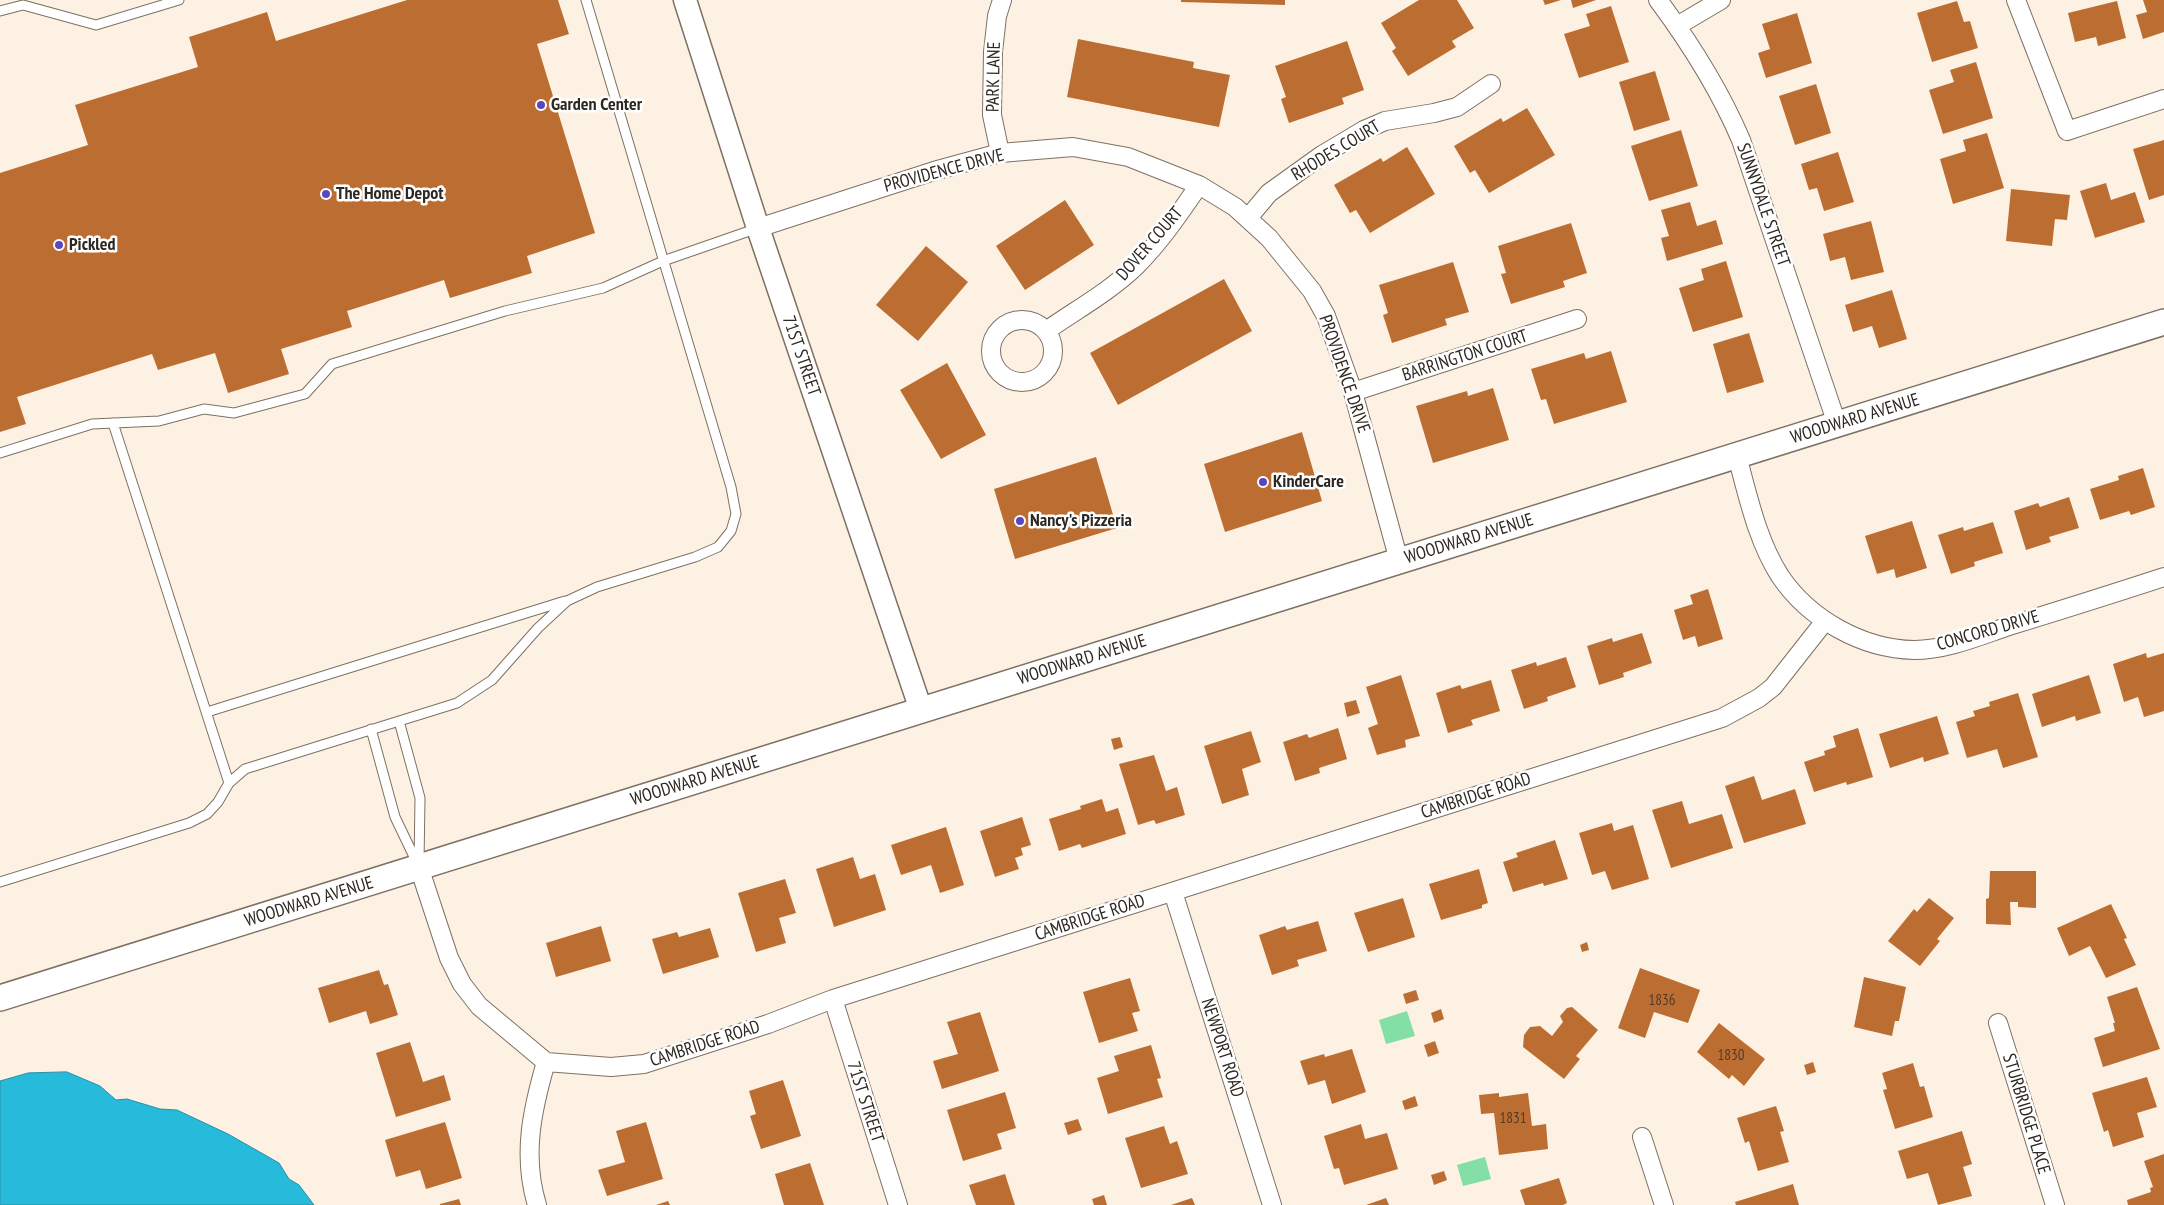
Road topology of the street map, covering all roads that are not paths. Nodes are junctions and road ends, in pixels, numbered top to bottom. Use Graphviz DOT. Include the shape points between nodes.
graph roads {
  1 [pos="179,0"];
  2 [pos="586,0"];
  3 [pos="685,0"];
  4 [pos="1002,0"];
  5 [pos="1658,0"];
  6 [pos="1721,0"];
  7 [pos="2016,0"];
  8 [pos="0,12"];
  9 [pos="1677,26"];
  10 [pos="1491,84"];
  11 [pos="2164,100"];
  12 [pos="1000,153"];
  13 [pos="1199,184"];
  14 [pos="1248,218"];
  15 [pos="758,228"];
  16 [pos="662,262"];
  17 [pos="1577,319"];
  18 [pos="2164,322"];
  19 [pos="1046,331"];
  20 [pos="1353,392"];
  21 [pos="114,424"];
  22 [pos="1837,424"];
  23 [pos="0,454"];
  24 [pos="1737,456"];
  25 [pos="1398,561"];
  26 [pos="2164,577"];
  27 [pos="568,601"];
  28 [pos="1825,622"];
  29 [pos="921,710"];
  30 [pos="207,712"];
  31 [pos="399,721"];
  32 [pos="371,729"];
  33 [pos="230,783"];
  34 [pos="419,867"];
  35 [pos="0,882"];
  36 [pos="1172,892"];
  37 [pos="0,998"];
  38 [pos="833,999"];
  39 [pos="1998,1023"];
  40 [pos="546,1062"];
  41 [pos="1642,1137"];
  42 [pos="537,1205"];
  43 [pos="898,1205"];
  44 [pos="1272,1205"];
  45 [pos="1664,1205"];
  46 [pos="2055,1205"];
  1 -- 8 [label="lane" via="96,25 23,5"];
  2 -- 16 [label="lane"];
  3 -- 15 [label="street, 71ST STREET"];
  4 -- 12 [label="street, PARK LANE" via="993,52 992,115"];
  5 -- 9 [label="street, SUNNYDALE STREET"];
  6 -- 9 [label="street"];
  7 -- 11 [label="street" via="2067,131"];
  9 -- 22 [label="street, SUNNYDALE STREET" via="1729,112 1741,140"];
  10 -- 14 [label="street, RHODES COURT" via="1457,107 1385,121 1364,130 1269,193"];
  12 -- 13 [label="street, PROVIDENCE DRIVE" via="1072,147 1128,157"];
  12 -- 15 [label="street, PROVIDENCE DRIVE"];
  13 -- 14 [label="street, PROVIDENCE DRIVE"];
  13 -- 19 [label="street, DOVER COURT" via="1136,266"];
  14 -- 20 [label="street, PROVIDENCE DRIVE" via="1289,260 1312,292 1326,316"];
  15 -- 16 [label="lane"];
  15 -- 29 [label="street, 71ST STREET"];
  16 -- 21 [label="lane" via="603,288 505,311 332,364 304,394 234,413 204,409 159,421"];
  16 -- 27 [label="lane" via="731,487 736,514 732,532 718,547 695,557 596,586"];
  17 -- 20 [label="street, BARRINGTON COURT"];
  18 -- 22 [label="main road, WOODWARD AVENUE"];
  20 -- 25 [label="street, PROVIDENCE DRIVE"];
  21 -- 23 [label="lane" via="92,424"];
  21 -- 30 [label="lane"];
  22 -- 24 [label="main road, WOODWARD AVENUE"];
  24 -- 25 [label="main road, WOODWARD AVENUE"];
  24 -- 28 [label="street, CONCORD DRIVE" via="1753,515 1768,553 1793,593"];
  25 -- 29 [label="main road, WOODWARD AVENUE"];
  26 -- 28 [label="street, CONCORD DRIVE" via="1936,648 1914,650 1885,646 1855,637"];
  27 -- 30 [label="lane"];
  27 -- 31 [label="lane" via="538,628 492,680 457,703"];
  28 -- 36 [label="street, CAMBRIDGE ROAD" via="1773,687 1722,718"];
  29 -- 34 [label="main road, WOODWARD AVENUE"];
  30 -- 33 [label="lane"];
  31 -- 32 [label="lane"];
  31 -- 34 [label="lane" via="420,798"];
  32 -- 33 [label="lane" via="245,769"];
  32 -- 34 [label="lane" via="395,817"];
  33 -- 35 [label="lane" via="207,814 189,823"];
  34 -- 37 [label="main road, WOODWARD AVENUE"];
  34 -- 40 [label="street" via="449,958 462,984 479,1006"];
  36 -- 38 [label="street, CAMBRIDGE ROAD"];
  36 -- 44 [label="street, NEWPORT ROAD"];
  38 -- 40 [label="street, CAMBRIDGE ROAD" via="768,1024 644,1064 611,1067"];
  38 -- 43 [label="street, 71ST STREET"];
  39 -- 46 [label="street, STURBRIDGE PLACE"];
  40 -- 42 [label="street" via="536,1095 528,1154"];
  41 -- 45 [label="street"];
}
